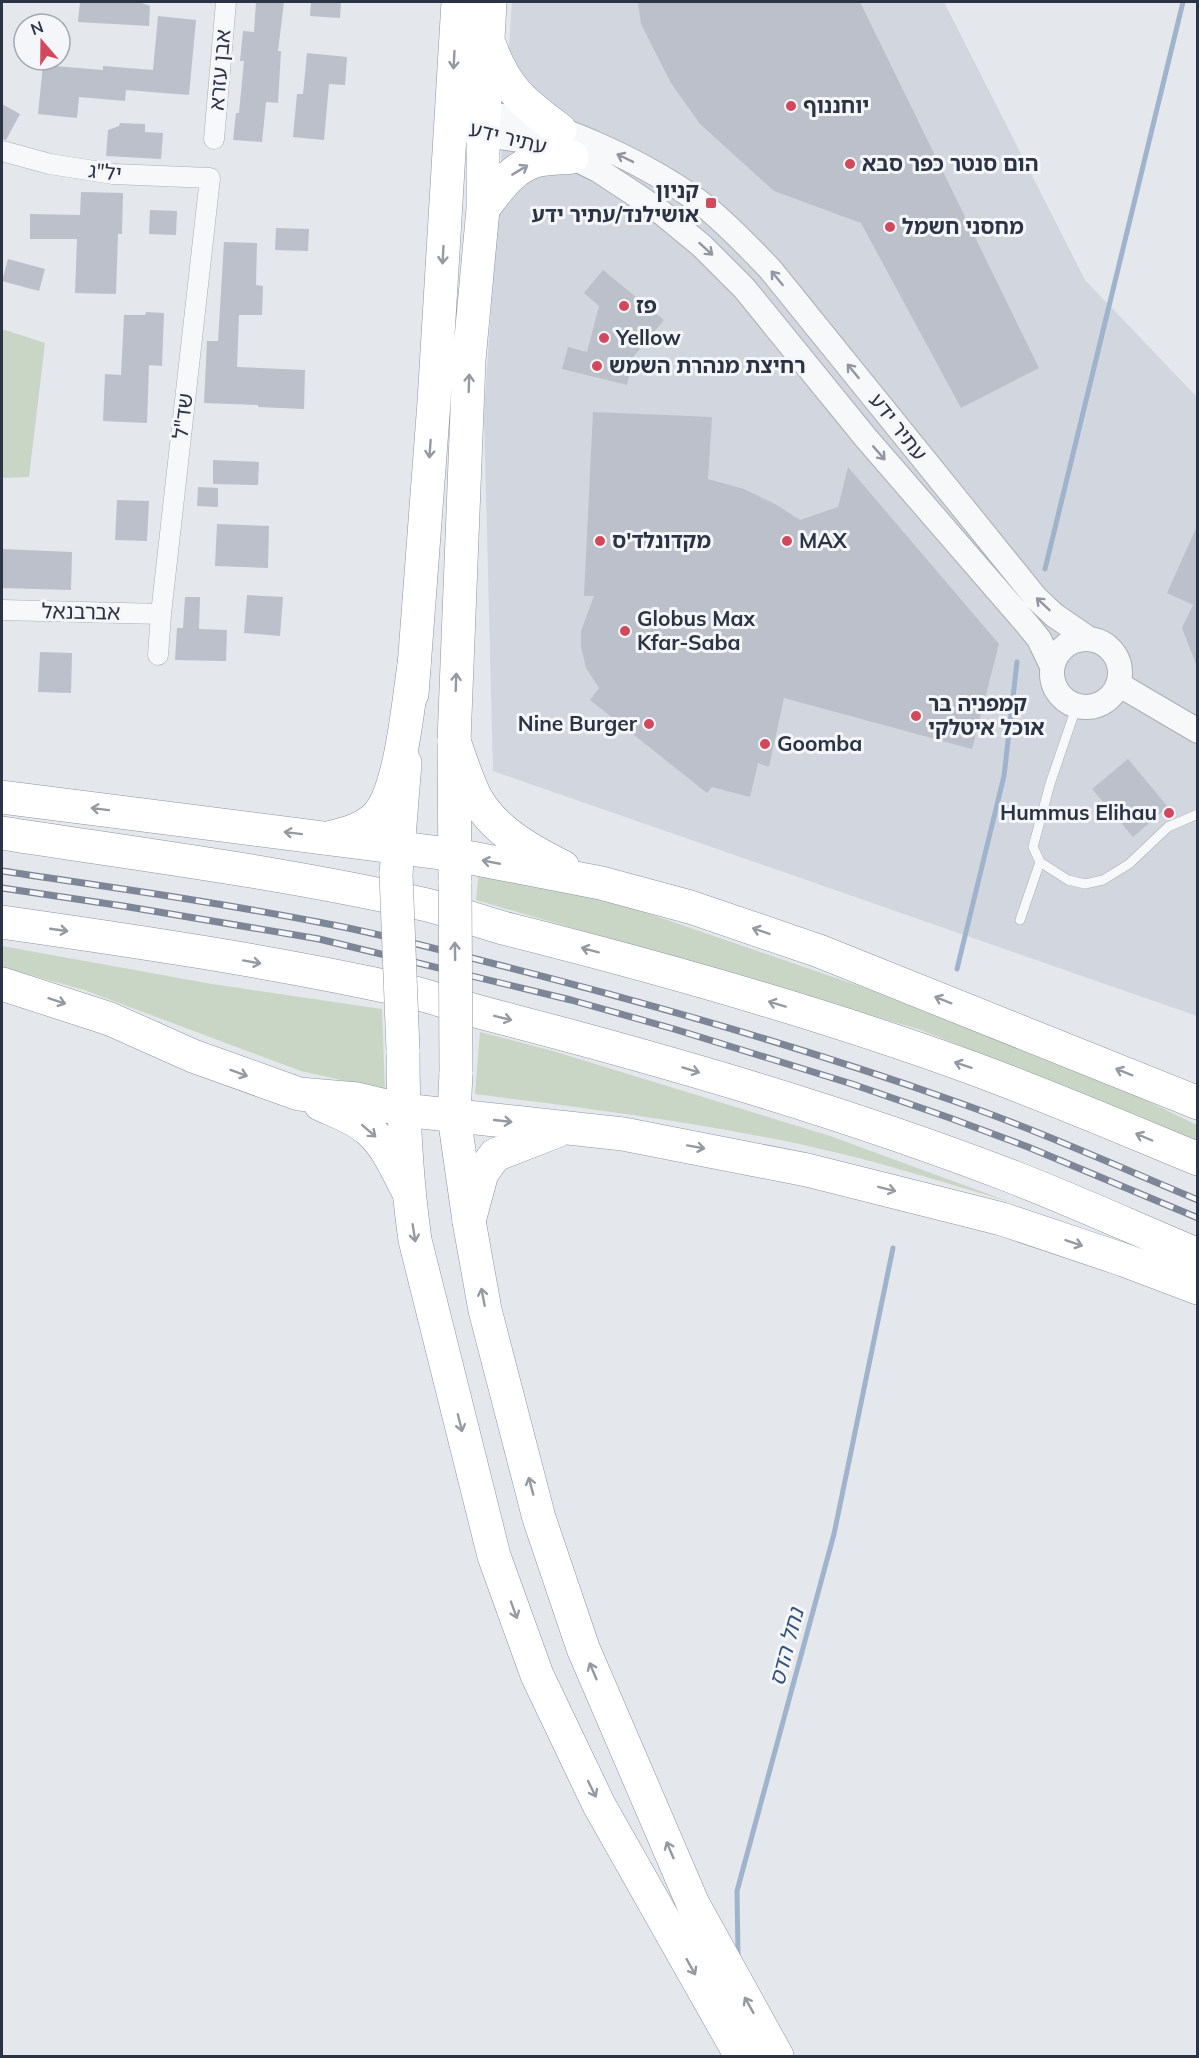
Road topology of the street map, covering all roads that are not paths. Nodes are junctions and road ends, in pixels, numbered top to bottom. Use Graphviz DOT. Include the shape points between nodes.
graph roads {
  1 [pos="226,2"];
  2 [pos="458,2"];
  3 [pos="490,2"];
  4 [pos="488,41"];
  5 [pos="451,123"];
  6 [pos="484,125"];
  7 [pos="214,139"];
  8 [pos="566,144"];
  9 [pos="2,151"];
  10 [pos="210,178"];
  11 [pos="483,209"];
  12 [pos="2,610"];
  13 [pos="161,614"];
  14 [pos="1089,639"];
  15 [pos="158,655"];
  16 [pos="414,665"];
  17 [pos="1052,666"];
  18 [pos="1118,684"];
  19 [pos="1077,705"];
  20 [pos="1197,731"];
  21 [pos="453,741"];
  22 [pos="2,797"];
  23 [pos="1197,814"];
  24 [pos="2,833"];
  25 [pos="328,838"];
  26 [pos="397,861"];
  27 [pos="1040,862"];
  28 [pos="455,869"];
  29 [pos="601,882"];
  30 [pos="1020,920"];
  31 [pos="2,922"];
  32 [pos="2,984"];
  33 [pos="299,1094"];
  34 [pos="1197,1103"];
  35 [pos="403,1110"];
  36 [pos="454,1116"];
  37 [pos="567,1128"];
  38 [pos="1197,1160"];
  39 [pos="408,1191"];
  40 [pos="469,1221"];
  41 [pos="1197,1255"];
  42 [pos="1197,1288"];
  43 [pos="741,2056"];
  44 [pos="777,2056"];
  1 -- 7 [label="street, אבן עזרא"];
  2 -- 5 [label="highway, one-way"];
  3 -- 4 [label="highway"];
  4 -- 6 [label="highway"];
  4 -- 8 [label="highway" via="515,94"];
  5 -- 6 [label="street, עתיר ידע"];
  5 -- 16 [label="highway, one-way"];
  6 -- 8 [label="street, עתיר ידע" via="514,139 543,145"];
  6 -- 11 [label="highway"];
  11 -- 8 [label="highway, one-way" via="503,182 519,169"];
  14 -- 8 [label="street, עתיר ידע, one-way" via="1036,598 751,249 706,207 667,181 611,151"];
  8 -- 17 [label="street, עתיר ידע, one-way" via="662,213 729,270 866,438 1026,623"];
  9 -- 10 [label="street, יל\"ג" via="113,174"];
  10 -- 13 [label="street, שד\"ל"];
  21 -- 11 [label="highway, one-way" via="470,360"];
  12 -- 13 [label="street, אברבנאל"];
  13 -- 15 [label="street, שד\"ל"];
  14 -- 17 [label="street" via="1079,639 1061,649"];
  14 -- 18 [label="street" via="1108,647 1114,655 1119,664"];
  16 -- 25 [label="highway" via="397,776 388,801 375,819 356,831"];
  16 -- 26 [label="highway"];
  17 -- 19 [label="street" via="1060,695"];
  18 -- 19 [label="street" via="1097,705"];
  18 -- 20 [label="street"];
  19 -- 27 [label="lane" via="1034,847"];
  21 -- 28 [label="highway"];
  21 -- 29 [label="highway" via="474,795 493,822 539,855"];
  25 -- 22 [label="highway, one-way"];
  23 -- 27 [label="lane" via="1168,827 1129,864 1103,880 1085,884 1068,880"];
  38 -- 24 [label="highway, one-way" via="969,1066 596,951 428,906 330,886"];
  25 -- 26 [label="highway"];
  26 -- 28 [label="highway"];
  26 -- 35 [label="highway, bridge"];
  27 -- 30 [label="lane"];
  29 -- 28 [label="highway, one-way"];
  36 -- 28 [label="highway, one-way, bridge"];
  34 -- 29 [label="highway, one-way" via="819,951 690,907"];
  31 -- 41 [label="highway, one-way" via="407,991 654,1058 939,1149"];
  32 -- 33 [label="highway, one-way" via="110,1018 193,1056"];
  33 -- 35 [label="highway" via="357,1099"];
  33 -- 39 [label="highway, one-way" via="370,1131 386,1148"];
  35 -- 36 [label="highway"];
  35 -- 39 [label="highway"];
  36 -- 37 [label="highway, one-way"];
  36 -- 40 [label="highway"];
  37 -- 40 [label="highway" via="495,1155 482,1173"];
  37 -- 42 [label="highway, one-way" via="730,1153 899,1192 1002,1219"];
  39 -- 43 [label="highway, one-way" via="414,1240 494,1556 537,1675 599,1804"];
  44 -- 40 [label="highway, one-way" via="693,1904 584,1648 539,1518 485,1310"];
}
